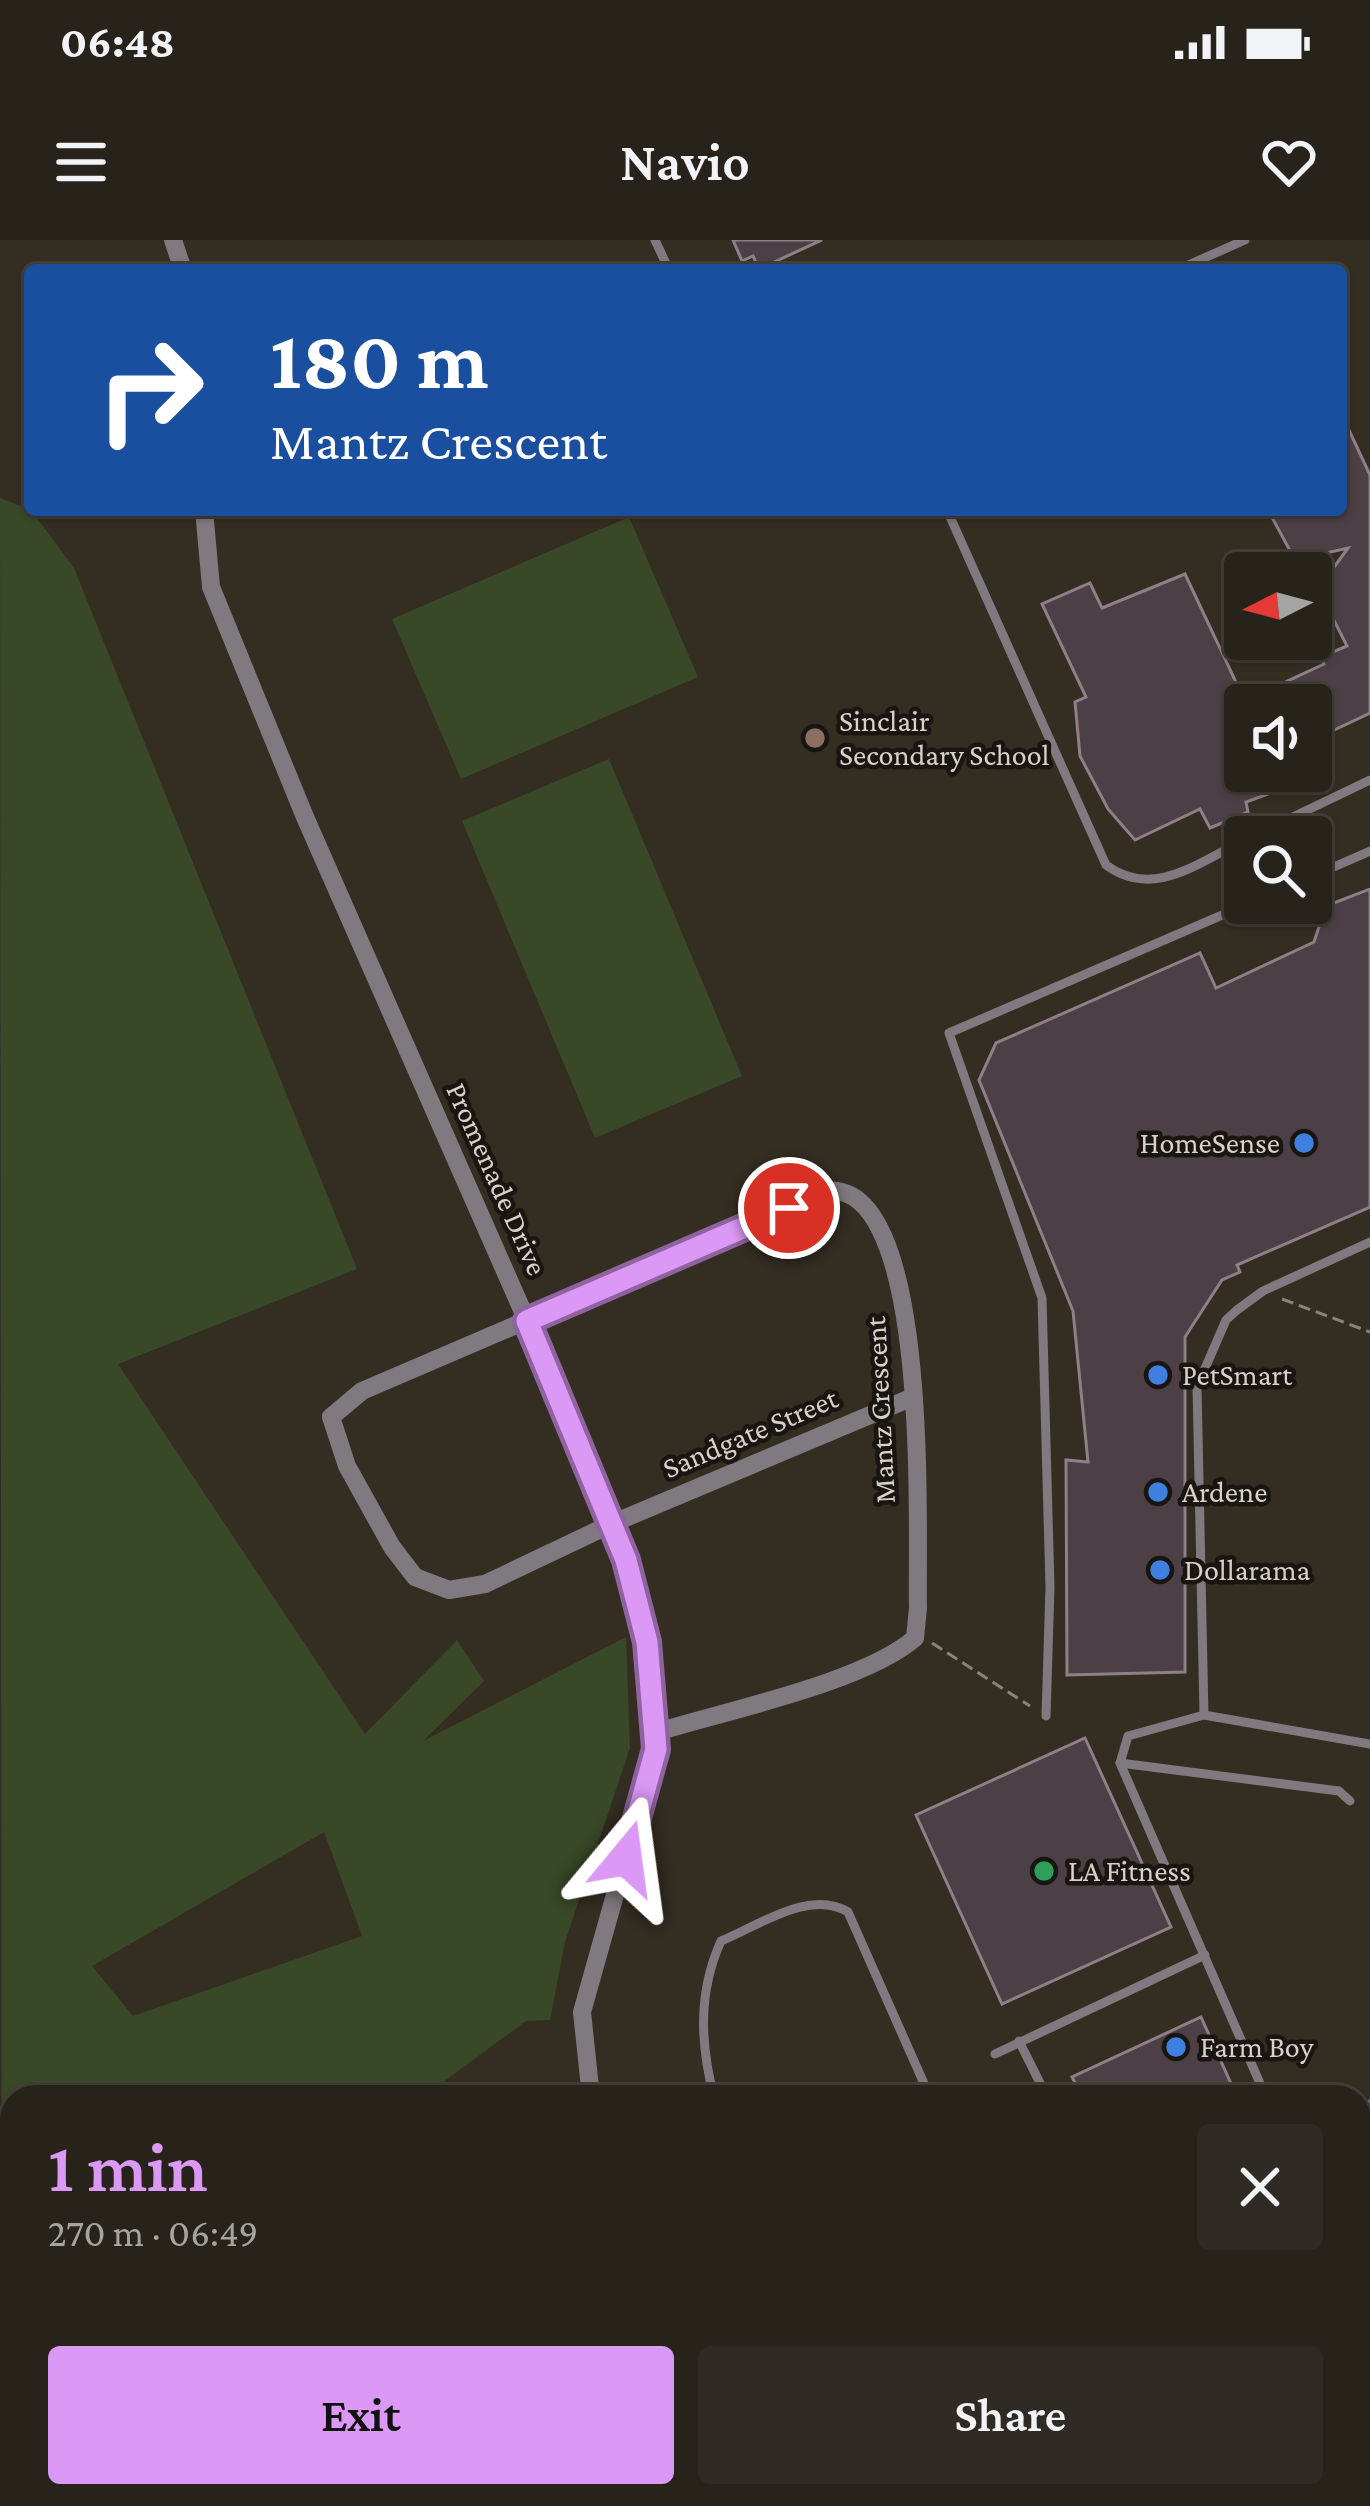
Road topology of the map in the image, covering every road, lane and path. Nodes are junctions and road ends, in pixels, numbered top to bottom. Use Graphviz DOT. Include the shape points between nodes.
graph roads {
  1 [pos="1245,240"];
  2 [pos="1191,264"];
  3 [pos="205,516"];
  4 [pos="950,516"];
  5 [pos="1370,780"];
  6 [pos="1294,816"];
  7 [pos="1224,849"];
  8 [pos="1370,851"];
  9 [pos="1332,868"];
  10 [pos="1224,914"];
  11 [pos="1370,1242"];
  12 [pos="1263,1292"];
  13 [pos="527,1321"];
  14 [pos="1370,1332"];
  15 [pos="913,1397"];
  16 [pos="611,1524"];
  17 [pos="915,1632"];
  18 [pos="1204,1715"];
  19 [pos="1046,1716"];
  20 [pos="655,1733"];
  21 [pos="1370,1744"];
  22 [pos="1120,1763"];
  23 [pos="1350,1802"];
  24 [pos="1205,1955"];
  25 [pos="1019,2041"];
  26 [pos="995,2054"];
  27 [pos="590,2085"];
  28 [pos="711,2085"];
  29 [pos="925,2085"];
  30 [pos="1041,2085"];
  31 [pos="1261,2085"];
  1 -- 2 [label="lane"];
  3 -- 13 [label="street, Promenade Drive" via="212,587"];
  4 -- 7 [label="lane" via="1106,865 1154,883"];
  5 -- 6 [label="lane"];
  8 -- 9 [label="lane"];
  10 -- 19 [label="lane" via="949,1033 1042,1298"];
  11 -- 12 [label="lane"];
  12 -- 14 [label="path"];
  12 -- 18 [label="lane" via="1226,1321 1197,1387"];
  13 -- 15 [label="street, Mantz Crescent" via="840,1190 869,1208 887,1238 908,1318"];
  13 -- 16 [label="street, Promenade Drive"];
  13 -- 16 [label="street, Sandgate Street" via="362,1391 331,1418 346,1466 415,1577 448,1590 485,1585"];
  15 -- 16 [label="street, Sandgate Street"];
  15 -- 17 [label="street, Mantz Crescent"];
  16 -- 20 [label="street, Promenade Drive" via="647,1642"];
  17 -- 19 [label="path"];
  17 -- 20 [label="street" via="898,1652 840,1676"];
  18 -- 21 [label="lane"];
  18 -- 22 [label="lane" via="1128,1736"];
  20 -- 27 [label="street, Promenade Drive" via="582,2012"];
  22 -- 23 [label="lane" via="1339,1791"];
  22 -- 24 [label="lane"];
  24 -- 25 [label="lane"];
  24 -- 31 [label="lane"];
  25 -- 26 [label="lane"];
  25 -- 30 [label="lane"];
  28 -- 29 [label="lane" via="702,2011 721,1941 812,1902 848,1912"];
}
